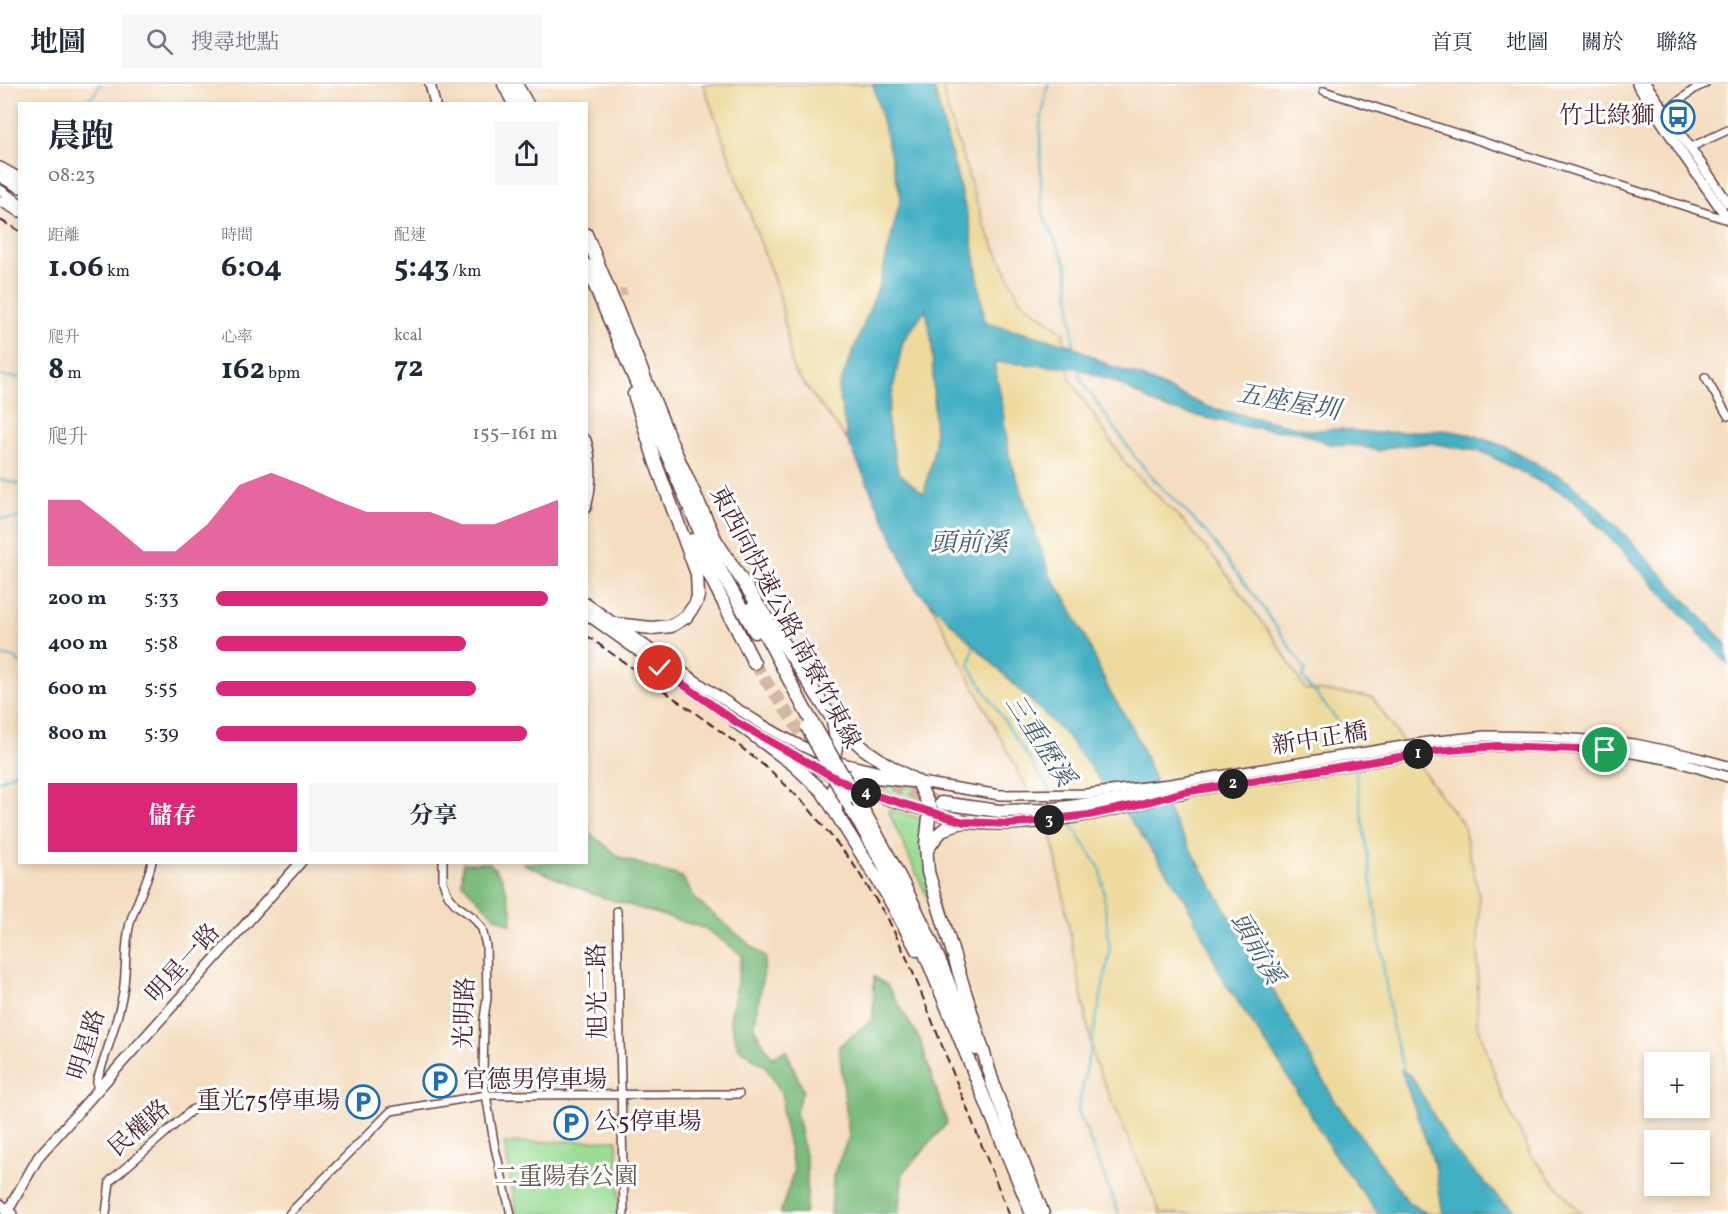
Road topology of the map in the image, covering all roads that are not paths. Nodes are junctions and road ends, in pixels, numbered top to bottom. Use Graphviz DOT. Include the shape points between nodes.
graph roads {
  1 [pos="430,84"];
  2 [pos="504,84"];
  3 [pos="516,84"];
  4 [pos="1637,84"];
  5 [pos="1646,84"];
  6 [pos="1705,84"];
  7 [pos="1324,91"];
  8 [pos="434,102"];
  9 [pos="513,102"];
  10 [pos="526,102"];
  11 [pos="1662,114"];
  12 [pos="1728,130"];
  13 [pos="1689,148"];
  14 [pos="0,167"];
  15 [pos="0,177"];
  16 [pos="18,177"];
  17 [pos="18,187"];
  18 [pos="0,190"];
  19 [pos="0,201"];
  20 [pos="18,201"];
  21 [pos="1728,203"];
  22 [pos="18,211"];
  23 [pos="1728,219"];
  24 [pos="588,239"];
  25 [pos="588,270"];
  26 [pos="619,341"];
  27 [pos="1705,377"];
  28 [pos="1728,416"];
  29 [pos="588,452"];
  30 [pos="669,497"];
  31 [pos="588,501"];
  32 [pos="715,539"];
  33 [pos="588,604"];
  34 [pos="588,615"];
  35 [pos="615,624"];
  36 [pos="754,663"];
  37 [pos="800,707"];
  38 [pos="832,720"];
  39 [pos="736,722"];
  40 [pos="833,760"];
  41 [pos="813,765"];
  42 [pos="1728,766"];
  43 [pos="1728,777"];
  44 [pos="837,779"];
  45 [pos="918,782"];
  46 [pos="1184,792"];
  47 [pos="941,803"];
  48 [pos="930,812"];
  49 [pos="838,816"];
  50 [pos="964,822"];
  51 [pos="926,851"];
  52 [pos="152,864"];
  53 [pos="299,864"];
  54 [pos="443,864"];
  55 [pos="617,911"];
  56 [pos="944,1001"];
  57 [pos="994,1086"];
  58 [pos="97,1091"];
  59 [pos="621,1094"];
  60 [pos="739,1094"];
  61 [pos="486,1095"];
  62 [pos="194,1109"];
  63 [pos="0,1204"];
  64 [pos="8,1213"];
  65 [pos="106,1214"];
  66 [pos="289,1214"];
  67 [pos="510,1214"];
  68 [pos="624,1214"];
  69 [pos="1032,1214"];
  70 [pos="1043,1214"];
  1 -- 8 [label="street"];
  2 -- 9 [label="highway"];
  3 -- 10 [label="highway"];
  4 -- 11 [label="street"];
  5 -- 11 [label="street"];
  6 -- 11 [label="street"];
  7 -- 23 [label="street"];
  11 -- 13 [label="street"];
  11 -- 23 [label="street"];
  12 -- 13 [label="street"];
  13 -- 21 [label="street"];
  14 -- 16 [label="street"];
  15 -- 17 [label="street"];
  18 -- 20 [label="street"];
  19 -- 22 [label="street"];
  24 -- 32 [label="highway, 東西向快速公路 南寮竹東線"];
  25 -- 26 [label="highway, 東西向快速公路 南寮竹東線"];
  26 -- 30 [label="highway"];
  26 -- 37 [label="highway, 東西向快速公路 南寮竹東線" via="703,538"];
  27 -- 28 [label="street"];
  29 -- 31 [label="street" via="591,490"];
  30 -- 35 [label="highway" via="697,574 696,603 686,617 671,626"];
  30 -- 36 [label="highway"];
  32 -- 37 [label="highway, 東西向快速公路 南寮竹東線"];
  32 -- 38 [label="highway"];
  33 -- 35 [label="street, 新中正橋"];
  34 -- 39 [label="street, 新中正橋"];
  35 -- 40 [label="street, 新中正橋" via="735,708"];
  37 -- 56 [label="highway, 東西向快速公路 南寮竹東線, bridge" via="820,754 915,927"];
  37 -- 57 [label="highway, 東西向快速公路 南寮竹東線, bridge" via="909,892"];
  38 -- 40 [label="highway" via="837,746"];
  38 -- 45 [label="highway" via="863,748"];
  39 -- 41 [label="street, 新中正橋"];
  39 -- 49 [label="highway" via="794,765 822,791"];
  40 -- 41 [label="highway" via="827,765"];
  40 -- 45 [label="street, 新中正橋"];
  41 -- 44 [label="street, 新中正橋"];
  42 -- 45 [label="street, 新中正橋" via="1617,742 1485,736 1086,794 1000,795"];
  43 -- 46 [label="street, 新中正橋" via="1672,760 1627,752 1497,746 1437,751"];
  44 -- 45 [label="highway" via="860,775"];
  44 -- 48 [label="street, 新中正橋" via="864,792"];
  44 -- 49 [label="highway" via="833,796"];
  45 -- 48 [label="highway"];
  46 -- 47 [label="highway" via="1046,810 999,811"];
  46 -- 50 [label="street, 新中正橋" via="1089,815 1009,824"];
  48 -- 50 [label="street, 新中正橋"];
  48 -- 51 [label="highway"];
  49 -- 56 [label="highway" via="886,893"];
  50 -- 51 [label="highway" via="944,828"];
  51 -- 57 [label="highway" via="933,890"];
  52 -- 58 [label="street, 明星路" via="126,940 121,1002"];
  53 -- 58 [label="street, 明星一路"];
  54 -- 61 [label="street, 光明路" via="448,895 482,929 486,946"];
  55 -- 59 [label="street, 旭光二路"];
  56 -- 69 [label="highway, 東西向快速公路 南寮竹東線"];
  57 -- 70 [label="highway, 東西向快速公路 南寮竹東線"];
  58 -- 64 [label="street, 明星路" via="39,1156"];
  59 -- 60 [label="street"];
  59 -- 61 [label="street"];
  59 -- 68 [label="street, 旭光二路"];
  61 -- 66 [label="street" via="391,1111"];
  61 -- 67 [label="street, 光明路"];
  62 -- 65 [label="street, 民權路" via="110,1181"];
  63 -- 64 [label="street"];
}
